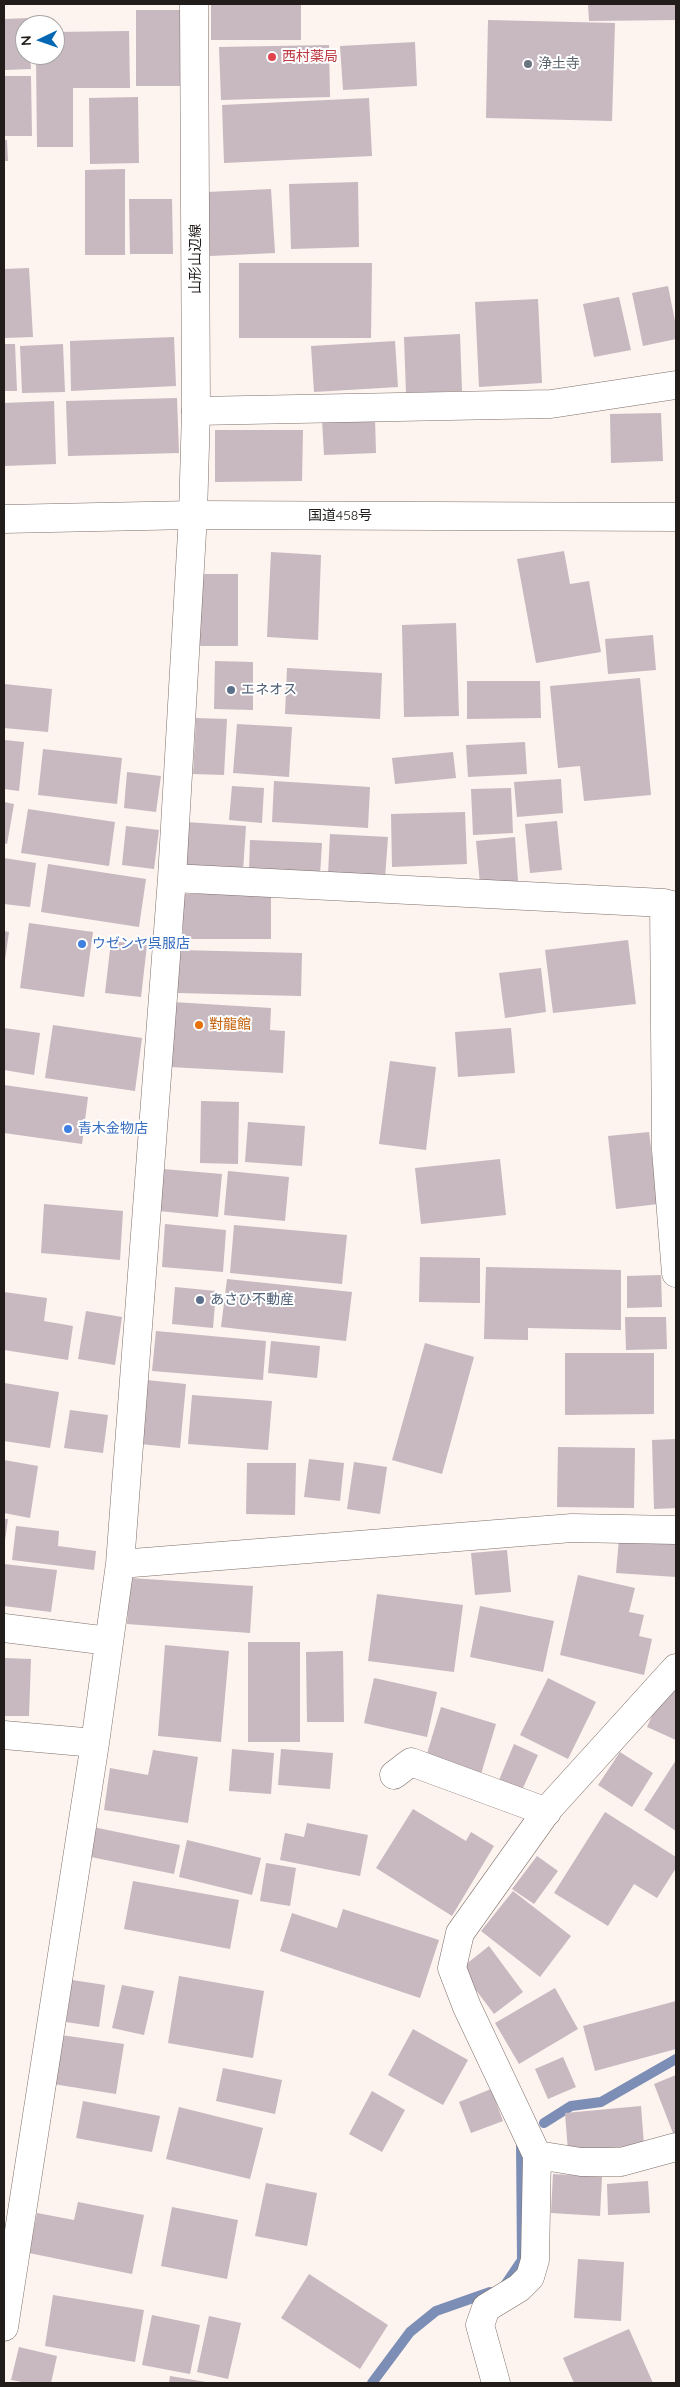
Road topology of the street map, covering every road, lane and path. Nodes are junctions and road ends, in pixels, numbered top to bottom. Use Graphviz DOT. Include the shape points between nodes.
graph roads {
  1 [pos="194,4"];
  2 [pos="676,385"];
  3 [pos="196,411"];
  4 [pos="193,515"];
  5 [pos="676,517"];
  6 [pos="4,519"];
  7 [pos="172,878"];
  8 [pos="670,905"];
  9 [pos="676,1273"];
  10 [pos="676,1530"];
  11 [pos="120,1564"];
  12 [pos="4,1628"];
  13 [pos="109,1641"];
  14 [pos="676,1668"];
  15 [pos="4,1735"];
  16 [pos="96,1743"];
  17 [pos="394,1775"];
  18 [pos="547,1812"];
  19 [pos="676,2147"];
  20 [pos="536,2155"];
  21 [pos="11,2229"];
  22 [pos="4,2327"];
  23 [pos="496,2383"];
  1 -- 3 [label="main road, 山形山辺線"];
  2 -- 3 [label="main road" via="551,404"];
  3 -- 4 [label="main road, 山形山辺線"];
  4 -- 5 [label="main road, 国道458号"];
  4 -- 6 [label="main road, 国道458号"];
  4 -- 7 [label="main road, 山形山辺線"];
  7 -- 8 [label="main road"];
  7 -- 11 [label="main road, 山形山辺線"];
  8 -- 9 [label="main road" via="666,1150"];
  10 -- 11 [label="main road" via="572,1528"];
  11 -- 13 [label="main road, 山形山辺線"];
  12 -- 13 [label="main road"];
  13 -- 16 [label="main road, 山形山辺線"];
  14 -- 18 [label="main road"];
  15 -- 16 [label="main road"];
  16 -- 21 [label="main road, 山形山辺線"];
  17 -- 18 [label="main road" via="411,1762"];
  18 -- 20 [label="main road" via="460,1934 452,1968"];
  19 -- 20 [label="main road" via="621,2162 581,2162"];
  20 -- 23 [label="main road" via="535,2260 530,2277 519,2288 486,2308 480,2325"];
  21 -- 22 [label="main road, 山形山辺線"];
}
